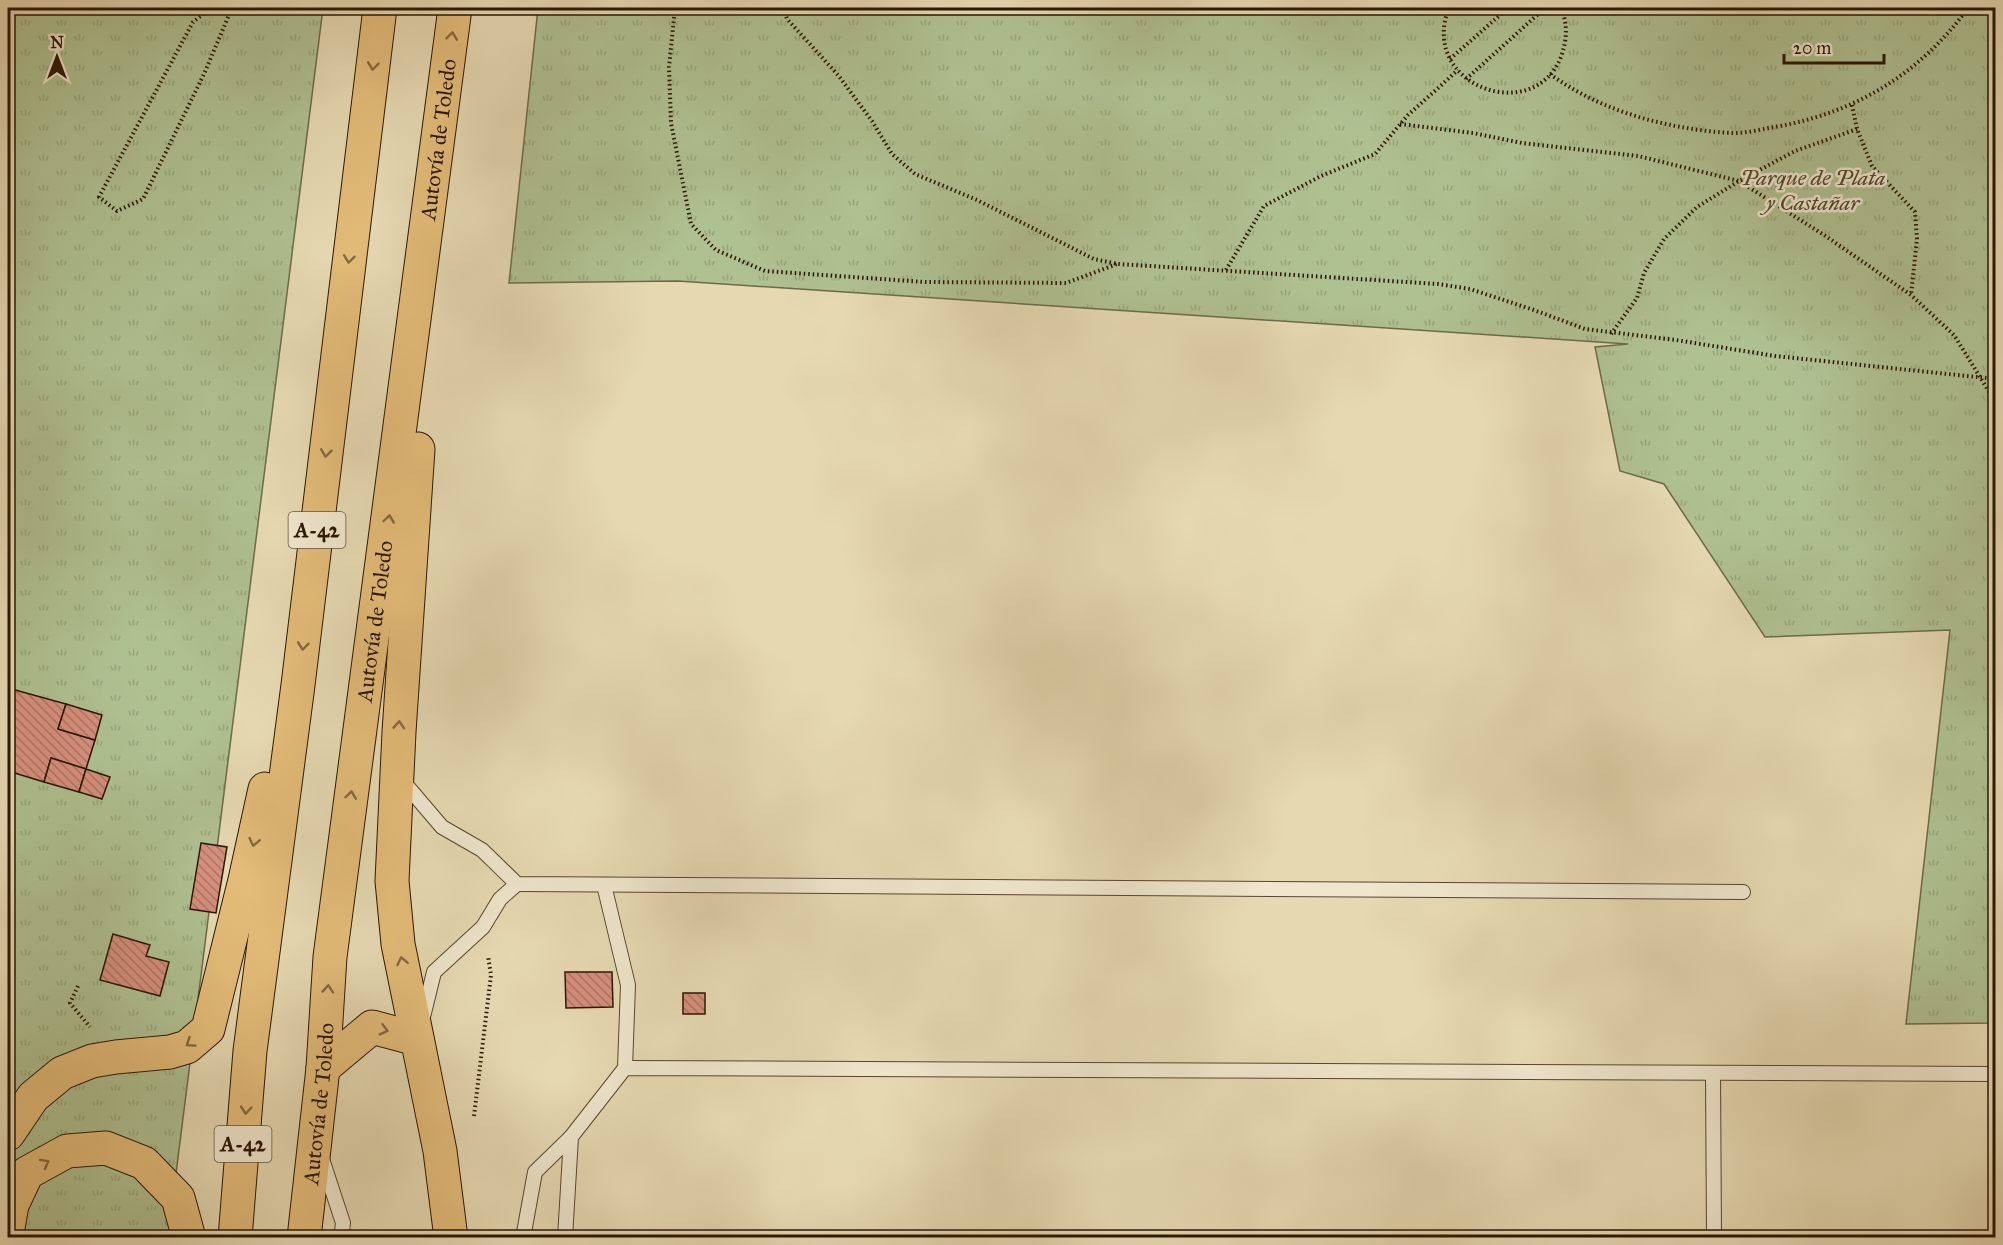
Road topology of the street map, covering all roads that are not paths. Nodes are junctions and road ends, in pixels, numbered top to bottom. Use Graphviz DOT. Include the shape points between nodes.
graph roads {
  1 [pos="380,8"];
  2 [pos="455,8"];
  3 [pos="440,135"];
  4 [pos="298,685"];
  5 [pos="397,776"];
  6 [pos="517,884"];
  7 [pos="604,885"];
  8 [pos="1743,892"];
  9 [pos="417,1039"];
  10 [pos="322,1068"];
  11 [pos="625,1068"];
  12 [pos="1713,1073"];
  13 [pos="1995,1074"];
  14 [pos="8,1134"];
  15 [pos="315,1137"];
  16 [pos="571,1137"];
  17 [pos="8,1228"];
  18 [pos="189,1238"];
  19 [pos="235,1238"];
  20 [pos="304,1238"];
  21 [pos="341,1238"];
  22 [pos="451,1238"];
  23 [pos="523,1238"];
  24 [pos="565,1238"];
  25 [pos="1714,1238"];
  1 -- 4 [label="highway, A-42, one-way"];
  3 -- 2 [label="highway, Autovía de Toledo, one-way"];
  5 -- 3 [label="highway, one-way"];
  10 -- 3 [label="highway, Autovía de Toledo, one-way" via="330,957"];
  4 -- 14 [label="highway, one-way" via="275,747 208,1029 187,1047 92,1061 62,1073 33,1097"];
  4 -- 19 [label="highway, A-42, one-way" via="250,1052"];
  5 -- 6 [label="lane" via="442,827 482,850"];
  9 -- 5 [label="highway, one-way" via="392,881"];
  6 -- 7 [label="lane"];
  6 -- 9 [label="lane" via="500,899 483,927 434,972"];
  7 -- 8 [label="lane"];
  7 -- 11 [label="lane" via="628,985"];
  10 -- 9 [label="highway, one-way" via="372,1027"];
  9 -- 22 [label="highway" via="440,1151"];
  10 -- 15 [label="highway, Autovía de Toledo"];
  11 -- 12 [label="lane"];
  11 -- 16 [label="lane"];
  12 -- 13 [label="lane"];
  12 -- 25 [label="lane"];
  15 -- 20 [label="highway, Autovía de Toledo"];
  15 -- 21 [label="lane" via="343,1223"];
  16 -- 23 [label="lane" via="535,1172"];
  16 -- 24 [label="lane"];
  17 -- 18 [label="highway, one-way" via="12,1205 27,1173 67,1151 106,1148 144,1164 177,1197"];
}
